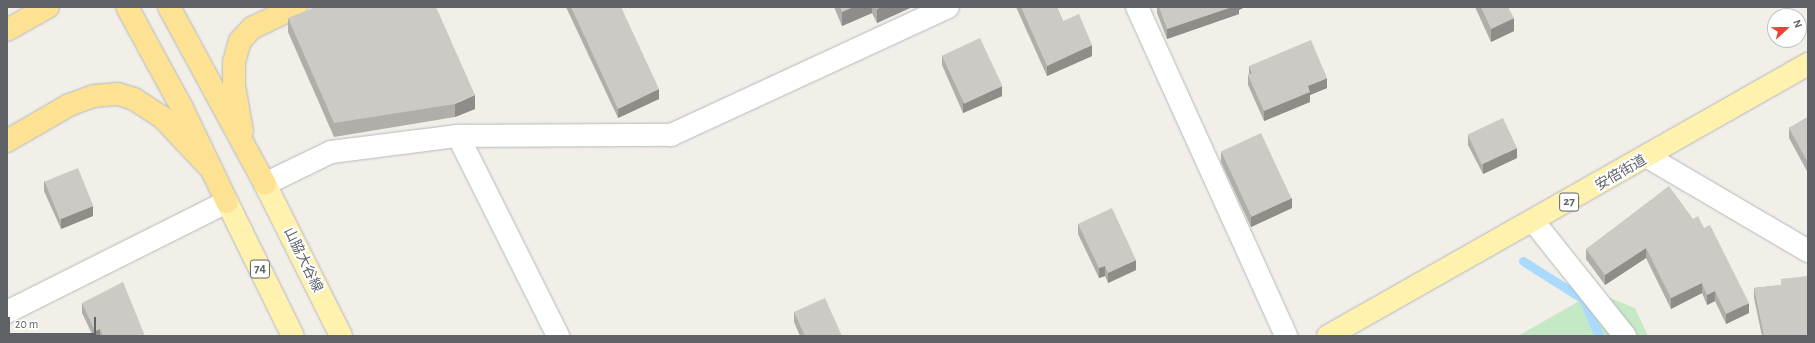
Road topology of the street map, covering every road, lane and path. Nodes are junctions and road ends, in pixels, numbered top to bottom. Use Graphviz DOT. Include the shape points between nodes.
graph roads {
  1 [pos="48,7"];
  2 [pos="127,7"];
  3 [pos="169,7"];
  4 [pos="296,7"];
  5 [pos="948,7"];
  6 [pos="1137,7"];
  7 [pos="7,30"];
  8 [pos="1808,64"];
  9 [pos="458,136"];
  10 [pos="7,140"];
  11 [pos="246,151"];
  12 [pos="1648,157"];
  13 [pos="208,166"];
  14 [pos="265,184"];
  15 [pos="227,202"];
  16 [pos="1534,222"];
  17 [pos="1808,251"];
  18 [pos="7,312"];
  19 [pos="293,336"];
  20 [pos="341,336"];
  21 [pos="558,336"];
  22 [pos="1286,336"];
  23 [pos="1328,336"];
  24 [pos="1626,336"];
  1 -- 7 [label="highway"];
  2 -- 13 [label="highway" via="182,108"];
  3 -- 11 [label="highway"];
  4 -- 11 [label="highway" via="252,28 240,41 234,62 234,86"];
  5 -- 9 [label="street" via="671,135"];
  6 -- 22 [label="street"];
  8 -- 12 [label="main road, 安倍街道 / 27"];
  9 -- 14 [label="street" via="331,152"];
  9 -- 21 [label="street"];
  10 -- 13 [label="highway" via="69,105 94,96 118,94 134,99 162,117"];
  11 -- 14 [label="highway"];
  12 -- 16 [label="main road, 安倍街道 / 27"];
  12 -- 17 [label="street"];
  13 -- 15 [label="highway"];
  14 -- 20 [label="main road, 山脇大谷線"];
  15 -- 18 [label="street"];
  15 -- 19 [label="main road, 74"];
  16 -- 23 [label="main road, 安倍街道 / 27"];
  16 -- 24 [label="street"];
}
